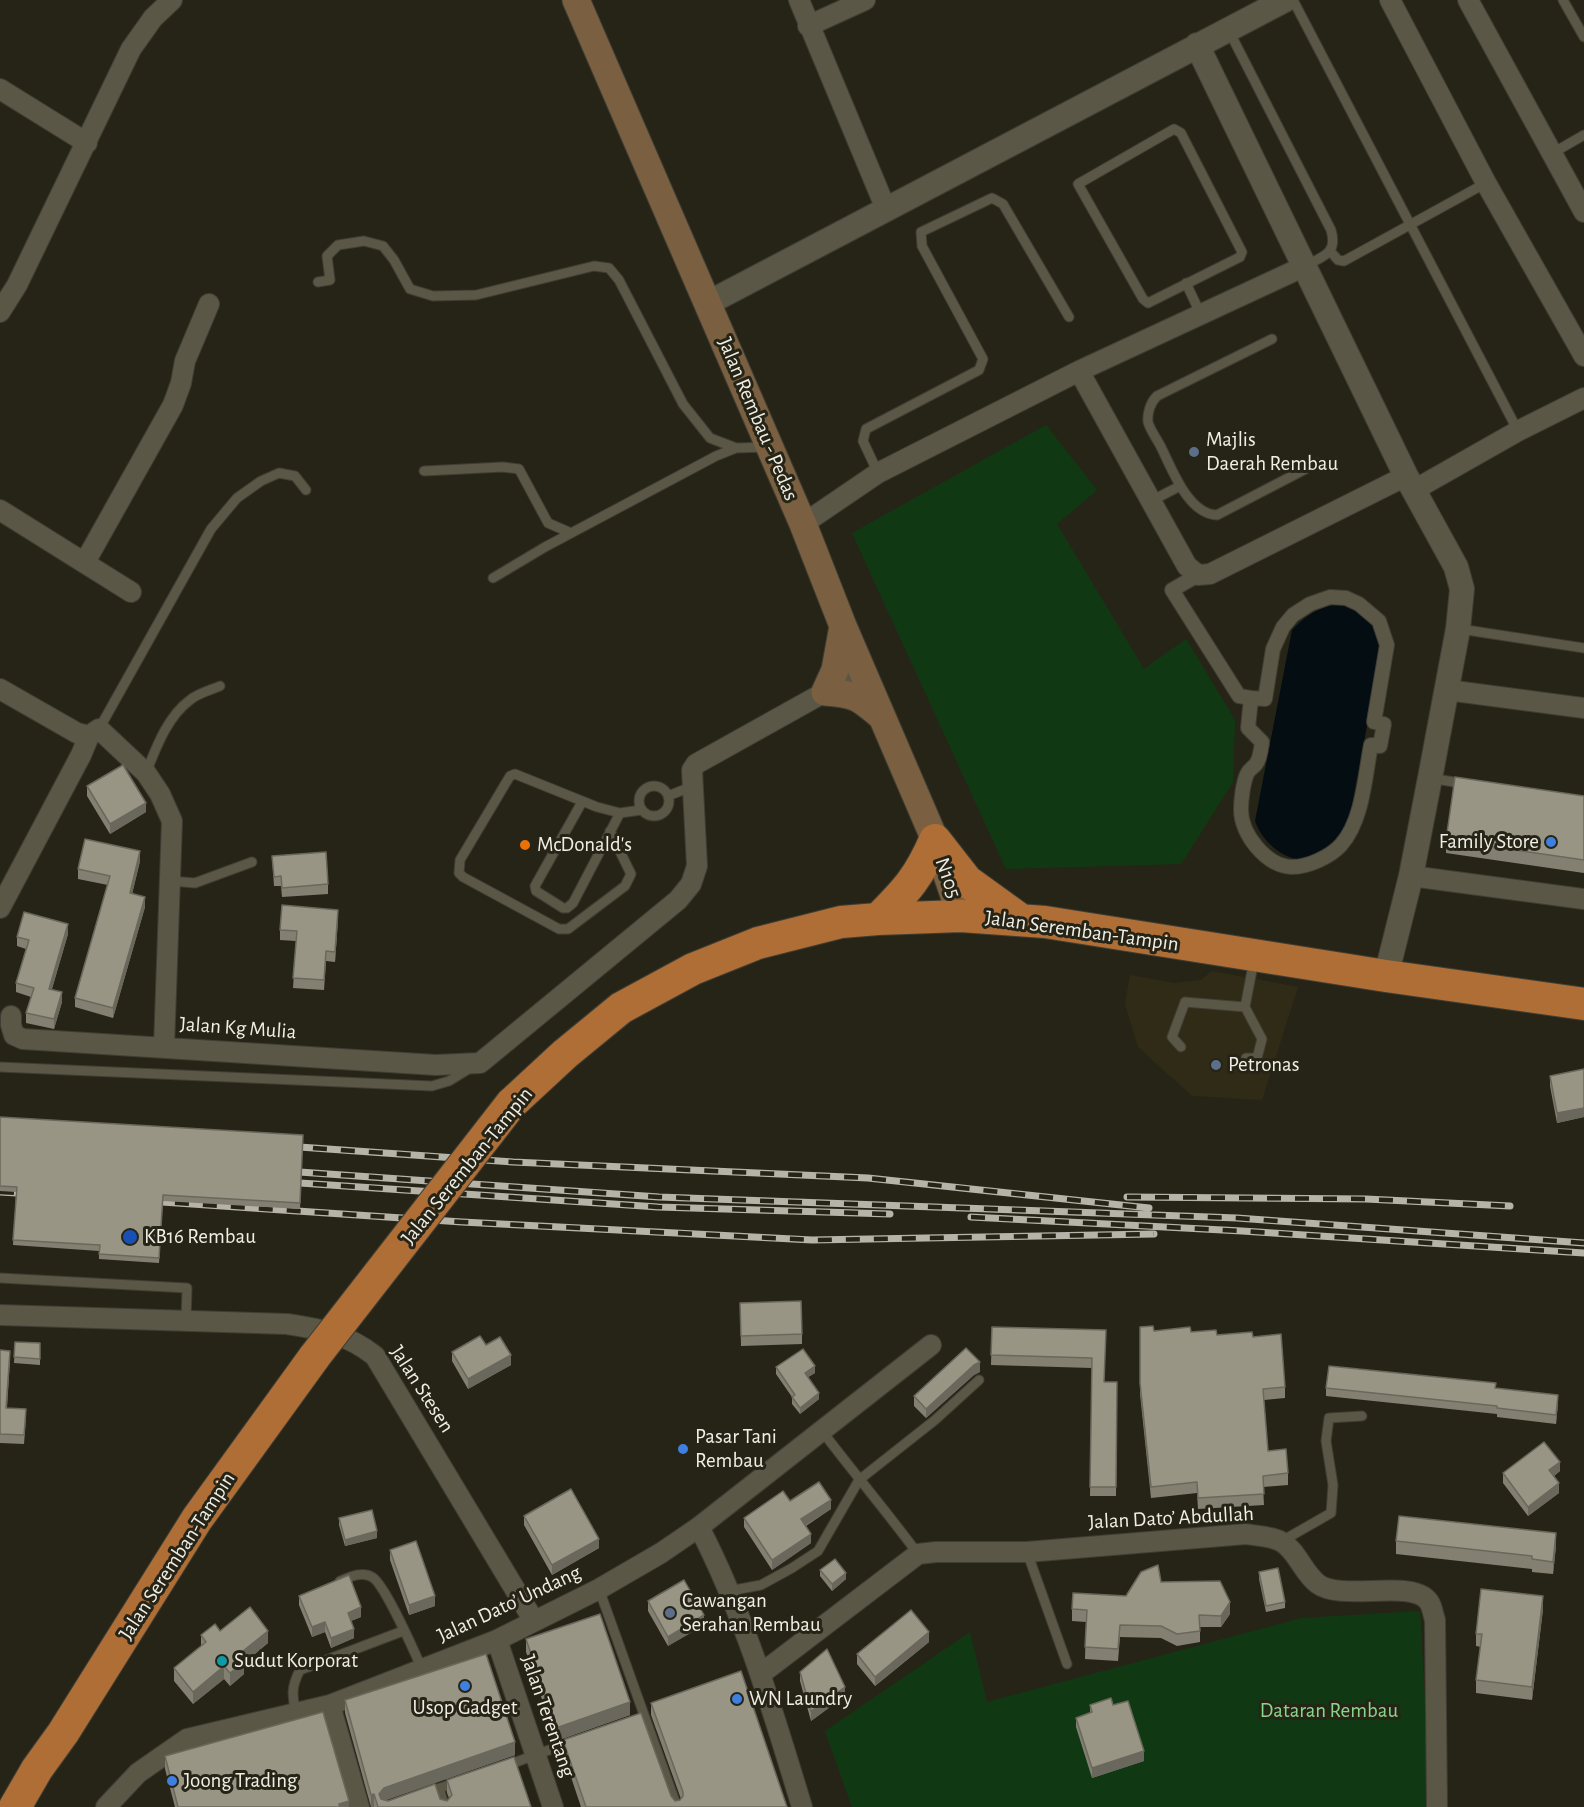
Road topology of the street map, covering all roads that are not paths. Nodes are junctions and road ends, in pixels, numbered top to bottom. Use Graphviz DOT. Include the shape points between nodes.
graph roads {
  1 [pos="172,0"];
  2 [pos="576,0"];
  3 [pos="798,0"];
  4 [pos="865,0"];
  5 [pos="1284,0"];
  6 [pos="1293,0"];
  7 [pos="1390,0"];
  8 [pos="1468,0"];
  9 [pos="1563,0"];
  10 [pos="808,26"];
  11 [pos="1228,29"];
  12 [pos="1584,37"];
  13 [pos="1197,45"];
  14 [pos="0,88"];
  15 [pos="1584,135"];
  16 [pos="87,143"];
  17 [pos="1551,154"];
  18 [pos="1486,183"];
  19 [pos="886,210"];
  20 [pos="1584,212"];
  21 [pos="1409,226"];
  22 [pos="1330,251"];
  23 [pos="1305,266"];
  24 [pos="9,280"];
  25 [pos="318,282"];
  26 [pos="1186,284"];
  27 [pos="708,303"];
  28 [pos="209,304"];
  29 [pos="0,312"];
  30 [pos="1201,315"];
  31 [pos="1069,317"];
  32 [pos="1272,339"];
  33 [pos="1584,356"];
  34 [pos="1078,371"];
  35 [pos="1584,398"];
  36 [pos="1518,431"];
  37 [pos="770,447"];
  38 [pos="736,448"];
  39 [pos="1317,463"];
  40 [pos="424,471"];
  41 [pos="878,473"];
  42 [pos="1410,483"];
  43 [pos="1180,486"];
  44 [pos="306,490"];
  45 [pos="1151,501"];
  46 [pos="0,510"];
  47 [pos="803,524"];
  48 [pos="571,533"];
  49 [pos="85,562"];
  50 [pos="1198,575"];
  51 [pos="493,578"];
  52 [pos="131,592"];
  53 [pos="843,626"];
  54 [pos="1458,629"];
  55 [pos="1584,648"];
  56 [pos="861,668"];
  57 [pos="220,686"];
  58 [pos="0,689"];
  59 [pos="1447,690"];
  60 [pos="825,692"];
  61 [pos="1251,698"];
  62 [pos="1584,708"];
  63 [pos="885,720"];
  64 [pos="94,732"];
  65 [pos="146,773"];
  66 [pos="1430,778"];
  67 [pos="693,786"];
  68 [pos="1478,786"];
  69 [pos="668,796"];
  70 [pos="582,802"];
  71 [pos="641,810"];
  72 [pos="620,813"];
  73 [pos="610,831"];
  74 [pos="935,840"];
  75 [pos="252,862"];
  76 [pos="1411,876"];
  77 [pos="171,881"];
  78 [pos="1584,900"];
  79 [pos="0,908"];
  80 [pos="961,916"];
  81 [pos="878,919"];
  82 [pos="1022,920"];
  83 [pos="1254,956"];
  84 [pos="1386,976"];
  85 [pos="1584,1004"];
  86 [pos="1245,1007"];
  87 [pos="11,1016"];
  88 [pos="164,1047"];
  89 [pos="1180,1047"];
  90 [pos="1246,1058"];
  91 [pos="480,1063"];
  92 [pos="0,1067"];
  93 [pos="0,1278"];
  94 [pos="0,1315"];
  95 [pos="186,1321"];
  96 [pos="931,1346"];
  97 [pos="979,1380"];
  98 [pos="1362,1416"];
  99 [pos="822,1431"];
  100 [pos="859,1480"];
  101 [pos="699,1527"];
  102 [pos="1282,1541"];
  103 [pos="1027,1552"];
  104 [pos="918,1554"];
  105 [pos="326,1586"];
  106 [pos="599,1589"];
  107 [pos="729,1591"];
  108 [pos="534,1621"];
  109 [pos="403,1631"];
  110 [pos="497,1640"];
  111 [pos="1067,1664"];
  112 [pos="423,1670"];
  113 [pos="762,1673"];
  114 [pos="330,1705"];
  115 [pos="296,1713"];
  116 [pos="645,1716"];
  117 [pos="634,1720"];
  118 [pos="579,1739"];
  119 [pos="536,1755"];
  120 [pos="38,1769"];
  121 [pos="493,1770"];
  122 [pos="471,1777"];
  123 [pos="439,1789"];
  124 [pos="418,1796"];
  125 [pos="2,1807"];
  126 [pos="15,1807"];
  127 [pos="106,1807"];
  128 [pos="359,1807"];
  129 [pos="445,1807"];
  130 [pos="553,1807"];
  131 [pos="677,1807"];
  132 [pos="802,1807"];
  133 [pos="1437,1807"];
  1 -- 16 [label="street" via="153,18 131,49"];
  2 -- 27 [label="main road, Jalan Rembau - Pedas / N105"];
  3 -- 10 [label="street"];
  4 -- 10 [label="street"];
  5 -- 11 [label="street"];
  6 -- 21 [label="lane"];
  7 -- 18 [label="street"];
  8 -- 17 [label="street"];
  9 -- 12 [label="lane"];
  10 -- 19 [label="street"];
  11 -- 13 [label="street"];
  11 -- 22 [label="lane" via="1331,230 1335,242"];
  13 -- 19 [label="street"];
  13 -- 23 [label="street"];
  14 -- 16 [label="street"];
  15 -- 17 [label="lane"];
  16 -- 24 [label="street"];
  17 -- 20 [label="street"];
  18 -- 21 [label="lane"];
  18 -- 33 [label="street"];
  19 -- 27 [label="street"];
  21 -- 22 [label="lane" via="1344,261"];
  21 -- 36 [label="lane"];
  22 -- 23 [label="lane"];
  23 -- 30 [label="street"];
  23 -- 42 [label="street"];
  24 -- 29 [label="street"];
  25 -- 38 [label="lane" via="330,280 327,256 338,245 364,241 383,246 410,288 433,296 476,295 594,266 609,268 619,280 683,404 710,438"];
  26 -- 26 [label="lane" via="1145,302 1078,184 1174,129 1181,133 1242,252 1240,257"];
  26 -- 30 [label="lane"];
  27 -- 37 [label="main road, Jalan Rembau - Pedas / N105"];
  28 -- 49 [label="street" via="185,361 173,405"];
  30 -- 34 [label="street"];
  31 -- 41 [label="lane" via="1003,204 992,198 921,232 922,246 983,359 979,370 866,429 863,441"];
  32 -- 43 [label="lane" via="1152,402 1148,422"];
  34 -- 41 [label="street"];
  34 -- 45 [label="street"];
  35 -- 36 [label="street"];
  36 -- 42 [label="street"];
  37 -- 38 [label="lane"];
  37 -- 47 [label="main road, Jalan Rembau - Pedas / N105"];
  38 -- 48 [label="lane"];
  39 -- 43 [label="lane" via="1217,515 1202,511"];
  40 -- 48 [label="lane" via="503,466 519,469 548,523"];
  41 -- 47 [label="street"];
  42 -- 50 [label="street" via="1210,574"];
  42 -- 54 [label="street" via="1456,567 1462,589"];
  43 -- 45 [label="lane"];
  44 -- 64 [label="lane" via="294,476 279,473 237,498 211,529"];
  45 -- 50 [label="street" via="1187,566"];
  46 -- 49 [label="street"];
  47 -- 53 [label="main road, Jalan Rembau - Pedas / N105"];
  48 -- 51 [label="lane"];
  49 -- 52 [label="street"];
  50 -- 61 [label="street" via="1172,590 1239,696"];
  53 -- 56 [label="main road, Jalan Rembau - Pedas / N105"];
  53 -- 60 [label="main road" via="835,670"];
  54 -- 55 [label="lane"];
  54 -- 59 [label="street"];
  56 -- 60 [label="street"];
  56 -- 63 [label="main road, Jalan Rembau - Pedas / N105"];
  57 -- 65 [label="lane" via="190,699 172,719"];
  58 -- 64 [label="street" via="77,733"];
  59 -- 62 [label="street"];
  59 -- 66 [label="street"];
  60 -- 63 [label="main road" via="849,693"];
  60 -- 67 [label="street" via="701,760 692,770"];
  61 -- 61 [label="street" via="1248,728 1262,742 1258,763 1247,772 1241,810 1244,829 1267,856 1282,864 1292,867 1325,857 1341,845 1353,824 1371,745 1380,746 1384,724 1374,723 1387,645 1379,621 1346,598 1330,597 1310,604 1283,627 1273,649 1266,699"];
  63 -- 74 [label="main road, Jalan Rembau - Pedas / N105"];
  64 -- 65 [label="street"];
  64 -- 79 [label="street"];
  65 -- 77 [label="street" via="172,821"];
  66 -- 68 [label="lane"];
  66 -- 76 [label="street"];
  67 -- 69 [label="lane"];
  67 -- 91 [label="street" via="697,866 691,884 678,900"];
  69 -- 71 [label="lane" via="668,808 658,816"];
  69 -- 71 [label="lane" via="661,787 649,786 638,800"];
  70 -- 72 [label="lane"];
  70 -- 73 [label="lane" via="537,880 536,891 567,908"];
  70 -- 73 [label="lane" via="526,777 510,776 460,860 459,873 559,929 568,929 629,881 631,874"];
  71 -- 72 [label="lane"];
  72 -- 73 [label="lane"];
  74 -- 80 [label="main road, N105 / N105"];
  74 -- 81 [label="highway" via="919,874"];
  74 -- 82 [label="highway" via="967,881"];
  75 -- 77 [label="lane" via="195,883"];
  76 -- 78 [label="street"];
  76 -- 84 [label="street"];
  77 -- 88 [label="street"];
  80 -- 81 [label="highway, Jalan Seremban-Tampin"];
  80 -- 82 [label="highway, Jalan Seremban-Tampin"];
  81 -- 120 [label="highway, Jalan Seremban-Tampin, bridge" via="841,922 758,943 693,969 621,1008 511,1104 315,1356 197,1519"];
  82 -- 83 [label="highway, Jalan Seremban-Tampin"];
  83 -- 84 [label="highway, Jalan Seremban-Tampin"];
  83 -- 86 [label="lane"];
  84 -- 85 [label="highway, Jalan Seremban-Tampin"];
  86 -- 89 [label="lane" via="1185,1002 1172,1037"];
  86 -- 90 [label="lane" via="1262,1039 1257,1058"];
  87 -- 88 [label="street, Jalan Kg Mulia" via="14,1035 23,1039"];
  88 -- 91 [label="street, Jalan Kg Mulia" via="436,1065"];
  91 -- 92 [label="lane" via="449,1082 432,1086"];
  93 -- 95 [label="lane" via="188,1288"];
  94 -- 95 [label="street, Jalan Stesen"];
  95 -- 108 [label="street, Jalan Stesen" via="317,1328 357,1342 375,1356"];
  96 -- 99 [label="street, Jalan Dato’ Undang"];
  97 -- 100 [label="lane"];
  98 -- 102 [label="lane" via="1329,1419 1326,1441 1333,1485 1331,1513"];
  99 -- 100 [label="lane"];
  99 -- 101 [label="street, Jalan Dato’ Undang"];
  100 -- 104 [label="lane"];
  100 -- 107 [label="lane" via="818,1551 761,1585"];
  101 -- 106 [label="street, Jalan Dato’ Undang"];
  101 -- 107 [label="street"];
  102 -- 103 [label="street, Jalan Dato’ Abdullah" via="1246,1534"];
  102 -- 133 [label="street, Jalan Dato’ Abdullah" via="1320,1585 1343,1590 1417,1592 1429,1602 1435,1620"];
  103 -- 104 [label="street, Jalan Dato’ Abdullah"];
  103 -- 111 [label="lane"];
  104 -- 113 [label="street"];
  105 -- 109 [label="lane" via="359,1574 373,1577"];
  106 -- 108 [label="street, Jalan Dato’ Undang"];
  106 -- 116 [label="lane"];
  107 -- 113 [label="street"];
  108 -- 110 [label="street, Jalan Dato’ Undang"];
  109 -- 112 [label="lane"];
  109 -- 115 [label="lane" via="300,1670 293,1684"];
  110 -- 112 [label="street, Jalan Dato’ Undang"];
  110 -- 119 [label="street, Jalan Terentang"];
  112 -- 114 [label="street, Jalan Dato’ Undang"];
  113 -- 132 [label="street"];
  114 -- 115 [label="street, Jalan Dato’ Undang"];
  114 -- 128 [label="street"];
  115 -- 127 [label="street, Jalan Dato’ Undang" via="187,1739 138,1773"];
  116 -- 117 [label="lane"];
  116 -- 131 [label="lane"];
  118 -- 119 [label="lane"];
  119 -- 121 [label="lane"];
  119 -- 130 [label="street, Jalan Terentang"];
  120 -- 125 [label="highway, Jalan Seremban-Tampin"];
  120 -- 126 [label="highway, Jalan Seremban-Tampin"];
  122 -- 123 [label="lane"];
  123 -- 124 [label="lane"];
  123 -- 129 [label="lane"];
}
